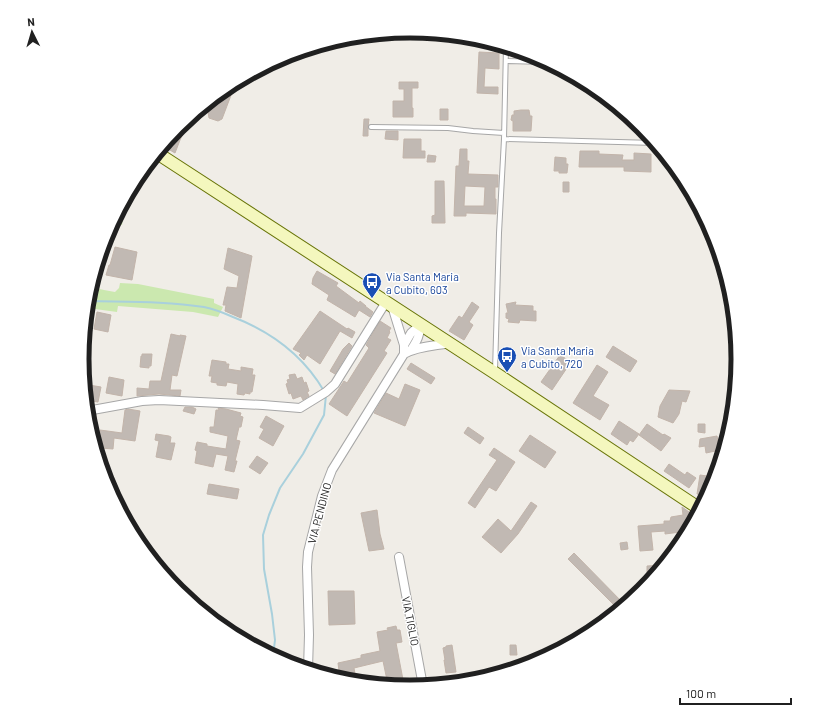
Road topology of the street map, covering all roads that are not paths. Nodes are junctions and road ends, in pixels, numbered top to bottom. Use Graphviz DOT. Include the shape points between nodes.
graph roads {
  1 [pos="506,53"];
  2 [pos="506,61"];
  3 [pos="532,62"];
  4 [pos="371,127"];
  5 [pos="504,133"];
  6 [pos="504,139"];
  7 [pos="647,143"];
  8 [pos="162,156"];
  9 [pos="389,304"];
  10 [pos="421,324"];
  11 [pos="450,344"];
  12 [pos="404,345"];
  13 [pos="408,352"];
  14 [pos="495,373"];
  15 [pos="93,411"];
  16 [pos="695,506"];
  17 [pos="399,557"];
  18 [pos="308,663"];
  19 [pos="422,679"];
  1 -- 2 [label="lane"];
  2 -- 3 [label="lane"];
  2 -- 5 [label="lane"];
  4 -- 5 [label="lane" via="448,128"];
  5 -- 6 [label="lane"];
  6 -- 7 [label="lane"];
  6 -- 14 [label="lane"];
  8 -- 9 [label="main road"];
  9 -- 10 [label="main road"];
  9 -- 12 [label="street"];
  9 -- 15 [label="street" via="335,384 324,394 300,408 159,400"];
  10 -- 11 [label="main road"];
  10 -- 12 [label="street" via="411,333"];
  10 -- 13 [label="street, VIA PENDINO" via="418,339"];
  11 -- 13 [label="street"];
  11 -- 14 [label="main road"];
  12 -- 13 [label="street"];
  13 -- 18 [label="street, VIA PENDINO" via="332,470 322,496 308,552"];
  14 -- 16 [label="main road"];
  17 -- 19 [label="street, VIA TIGLIO"];
}
